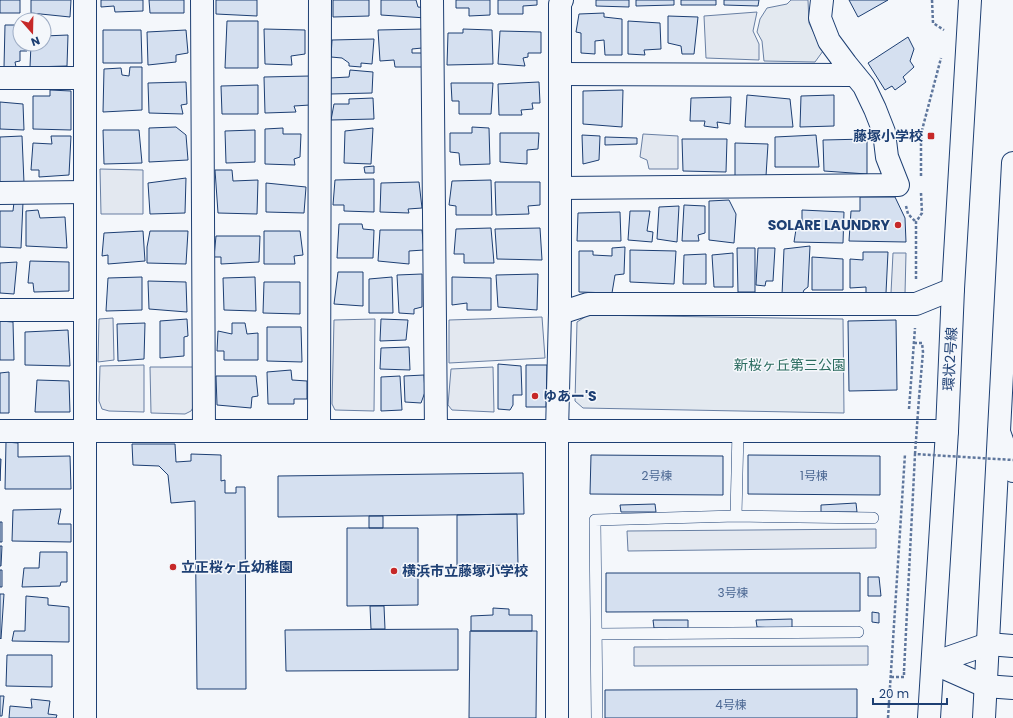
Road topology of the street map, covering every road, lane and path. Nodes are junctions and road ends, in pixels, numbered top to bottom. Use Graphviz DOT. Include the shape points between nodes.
graph roads {
  1 [pos="85,0"];
  2 [pos="202,0"];
  3 [pos="320,0"];
  4 [pos="432,0"];
  5 [pos="562,0"];
  6 [pos="822,0"];
  7 [pos="932,0"];
  8 [pos="970,0"];
  9 [pos="944,37"];
  10 [pos="941,58"];
  11 [pos="560,74"];
  12 [pos="856,75"];
  13 [pos="0,78"];
  14 [pos="85,78"];
  15 [pos="1013,163"];
  16 [pos="921,181"];
  17 [pos="560,188"];
  18 [pos="921,189"];
  19 [pos="85,192"];
  20 [pos="0,193"];
  21 [pos="953,289"];
  22 [pos="916,304"];
  23 [pos="0,310"];
  24 [pos="85,310"];
  25 [pos="560,313"];
  26 [pos="914,343"];
  27 [pos="0,430"];
  28 [pos="204,430"];
  29 [pos="85,431"];
  30 [pos="319,431"];
  31 [pos="436,431"];
  32 [pos="557,431"];
  33 [pos="738,431"];
  34 [pos="907,431"];
  35 [pos="947,431"];
  36 [pos="1006,433"];
  37 [pos="915,454"];
  38 [pos="1013,460"];
  39 [pos="1013,471"];
  40 [pos="736,516"];
  41 [pos="874,518"];
  42 [pos="858,632"];
  43 [pos="596,634"];
  44 [pos="988,644"];
  45 [pos="1013,646"];
  46 [pos="933,663"];
  47 [pos="891,677"];
  48 [pos="985,686"];
  49 [pos="1013,688"];
  50 [pos="85,718"];
  51 [pos="557,718"];
  52 [pos="597,718"];
  53 [pos="888,718"];
  54 [pos="929,718"];
  55 [pos="984,718"];
  1 -- 14 [label="main road"];
  2 -- 28 [label="main road"];
  3 -- 30 [label="main road"];
  4 -- 31 [label="main road"];
  5 -- 11 [label="main road"];
  6 -- 12 [label="main road" via="820,18 829,41"];
  7 -- 9 [label="path" via="933,23 945,30"];
  8 -- 21 [label="main road, 環状2号線"];
  10 -- 16 [label="path" via="921,134"];
  11 -- 12 [label="main road"];
  11 -- 17 [label="main road"];
  12 -- 17 [label="main road" via="864,86 884,132 887,157 898,185"];
  13 -- 14 [label="main road"];
  14 -- 19 [label="main road"];
  15 -- 36 [label="main road"];
  17 -- 25 [label="main road"];
  18 -- 22 [label="path" via="922,213 916,222"];
  19 -- 20 [label="main road"];
  19 -- 24 [label="main road"];
  21 -- 22 [label="main road"];
  21 -- 35 [label="main road, 環状2号線"];
  22 -- 25 [label="main road" via="588,304"];
  22 -- 26 [label="path"];
  23 -- 24 [label="main road"];
  24 -- 29 [label="main road"];
  25 -- 32 [label="main road"];
  26 -- 34 [label="path"];
  26 -- 37 [label="path, bridge" via="922,343 923,352"];
  27 -- 29 [label="main road"];
  28 -- 29 [label="main road"];
  28 -- 30 [label="main road"];
  29 -- 50 [label="main road"];
  30 -- 31 [label="main road"];
  31 -- 32 [label="main road"];
  32 -- 33 [label="main road"];
  32 -- 51 [label="main road"];
  33 -- 34 [label="main road"];
  33 -- 40 [label="lane"];
  34 -- 35 [label="main road"];
  34 -- 47 [label="path"];
  35 -- 46 [label="main road, 環状2号線"];
  36 -- 39 [label="main road"];
  36 -- 44 [label="main road"];
  37 -- 38 [label="path, bridge"];
  37 -- 47 [label="path, bridge" via="904,677"];
  40 -- 41 [label="lane"];
  40 -- 43 [label="lane" via="595,520"];
  42 -- 43 [label="lane"];
  43 -- 52 [label="lane"];
  44 -- 45 [label="main road"];
  44 -- 46 [label="main road"];
  44 -- 48 [label="main road"];
  46 -- 48 [label="main road"];
  46 -- 54 [label="main road, 環状2号線"];
  47 -- 53 [label="path"];
  48 -- 49 [label="main road"];
  48 -- 55 [label="main road"];
}
